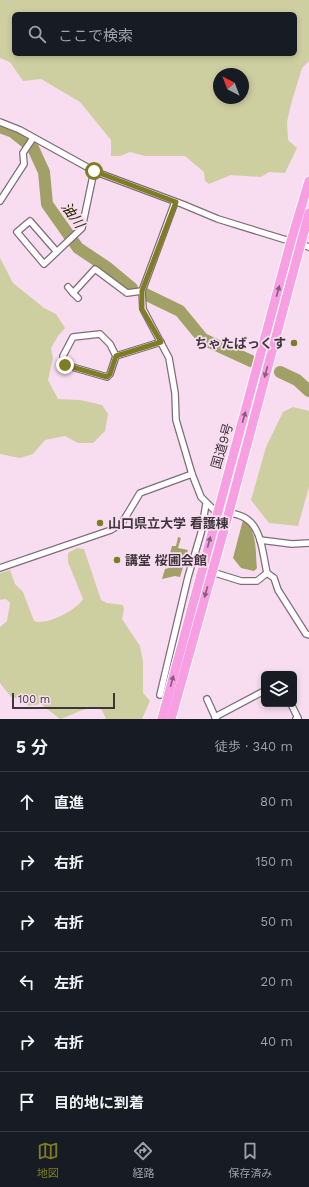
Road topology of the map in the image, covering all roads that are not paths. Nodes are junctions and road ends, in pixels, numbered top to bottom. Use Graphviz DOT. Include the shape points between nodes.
graph roads {
  1 [pos="0,122"];
  2 [pos="33,138"];
  3 [pos="94,171"];
  4 [pos="309,181"];
  5 [pos="0,201"];
  6 [pos="176,202"];
  7 [pos="309,213"];
  8 [pos="291,241"];
  9 [pos="304,245"];
  10 [pos="57,252"];
  11 [pos="68,287"];
  12 [pos="142,291"];
  13 [pos="73,293"];
  14 [pos="78,298"];
  15 [pos="161,342"];
  16 [pos="116,356"];
  17 [pos="192,474"];
  18 [pos="206,504"];
  19 [pos="229,512"];
  20 [pos="217,513"];
  21 [pos="260,540"];
  22 [pos="309,543"];
  23 [pos="0,568"];
  24 [pos="212,572"];
  25 [pos="267,573"];
  26 [pos="309,635"];
  27 [pos="261,694"];
  28 [pos="160,696"];
  29 [pos="207,699"];
  30 [pos="292,707"];
  31 [pos="216,718"];
  32 [pos="162,719"];
  33 [pos="171,719"];
  34 [pos="298,719"];
  1 -- 2 [label="street"];
  2 -- 3 [label="street"];
  2 -- 5 [label="street" via="23,153 24,164"];
  3 -- 6 [label="street"];
  3 -- 10 [label="street" via="82,228"];
  4 -- 8 [label="highway, 国道9号"];
  6 -- 8 [label="street" via="218,219"];
  6 -- 12 [label="street"];
  7 -- 9 [label="highway, 国道9号"];
  8 -- 9 [label="street"];
  20 -- 8 [label="highway, 国道9号, one-way"];
  9 -- 19 [label="highway, 国道9号, one-way"];
  10 -- 10 [label="street" via="44,264 17,232 30,221"];
  11 -- 13 [label="street"];
  12 -- 13 [label="street" via="127,293 95,269"];
  12 -- 15 [label="street" via="142,309"];
  13 -- 14 [label="street"];
  15 -- 16 [label="street"];
  15 -- 17 [label="street" via="169,358 175,392 176,420"];
  16 -- 16 [label="street" via="107,377 65,365 63,356 73,337 100,334 110,344"];
  17 -- 18 [label="street"];
  17 -- 23 [label="street" via="140,493 122,523 111,530"];
  18 -- 20 [label="street"];
  18 -- 28 [label="street"];
  19 -- 20 [label="street"];
  19 -- 21 [label="street" via="241,515 254,524"];
  19 -- 24 [label="highway, 国道9号"];
  32 -- 20 [label="highway, 国道9号, one-way"];
  21 -- 22 [label="street" via="292,544"];
  21 -- 25 [label="street"];
  24 -- 25 [label="street" via="241,581 257,581"];
  24 -- 33 [label="highway, 国道9号, one-way"];
  25 -- 26 [label="street" via="274,578 278,590"];
  27 -- 31 [label="street"];
  29 -- 31 [label="street"];
  30 -- 34 [label="street"];
}
